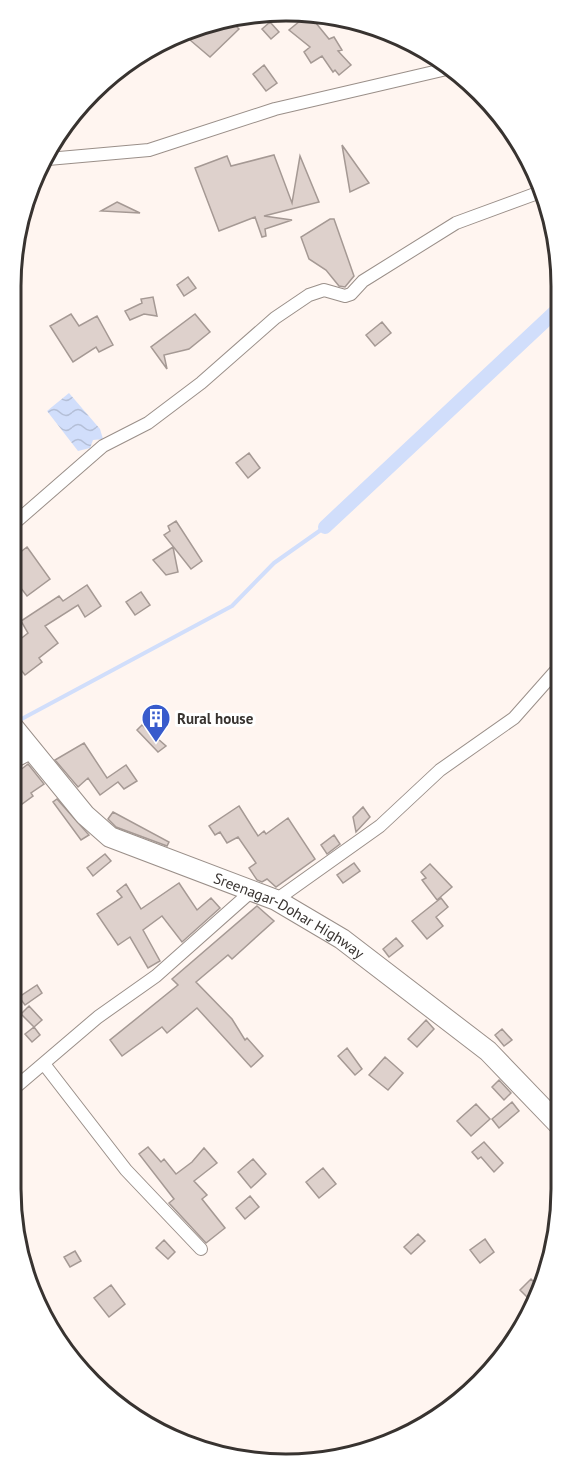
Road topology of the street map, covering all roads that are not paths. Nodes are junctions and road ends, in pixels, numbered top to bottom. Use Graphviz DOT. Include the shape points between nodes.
graph roads {
  1 [pos="440,71"];
  2 [pos="54,158"];
  3 [pos="534,194"];
  4 [pos="21,517"];
  5 [pos="551,676"];
  6 [pos="21,737"];
  7 [pos="29,748"];
  8 [pos="21,755"];
  9 [pos="253,890"];
  10 [pos="276,900"];
  11 [pos="44,1064"];
  12 [pos="21,1083"];
  13 [pos="551,1117"];
  14 [pos="201,1249"];
  1 -- 2 [label="street" via="275,109 149,150"];
  3 -- 4 [label="street" via="456,223 363,281 351,294 324,290 309,295 250,338 166,410 103,446"];
  5 -- 10 [label="street" via="514,718 441,770 380,826"];
  6 -- 7 [label="main road, Sreenagar-Dohar Highway"];
  7 -- 8 [label="street"];
  7 -- 9 [label="main road, Sreenagar-Dohar Highway" via="85,815 110,837"];
  9 -- 10 [label="main road, Sreenagar-Dohar Highway"];
  9 -- 11 [label="street" via="156,976 98,1017"];
  10 -- 13 [label="main road, Sreenagar-Dohar Highway" via="342,939 488,1051"];
  11 -- 12 [label="street"];
  11 -- 14 [label="street" via="126,1170"];
}
